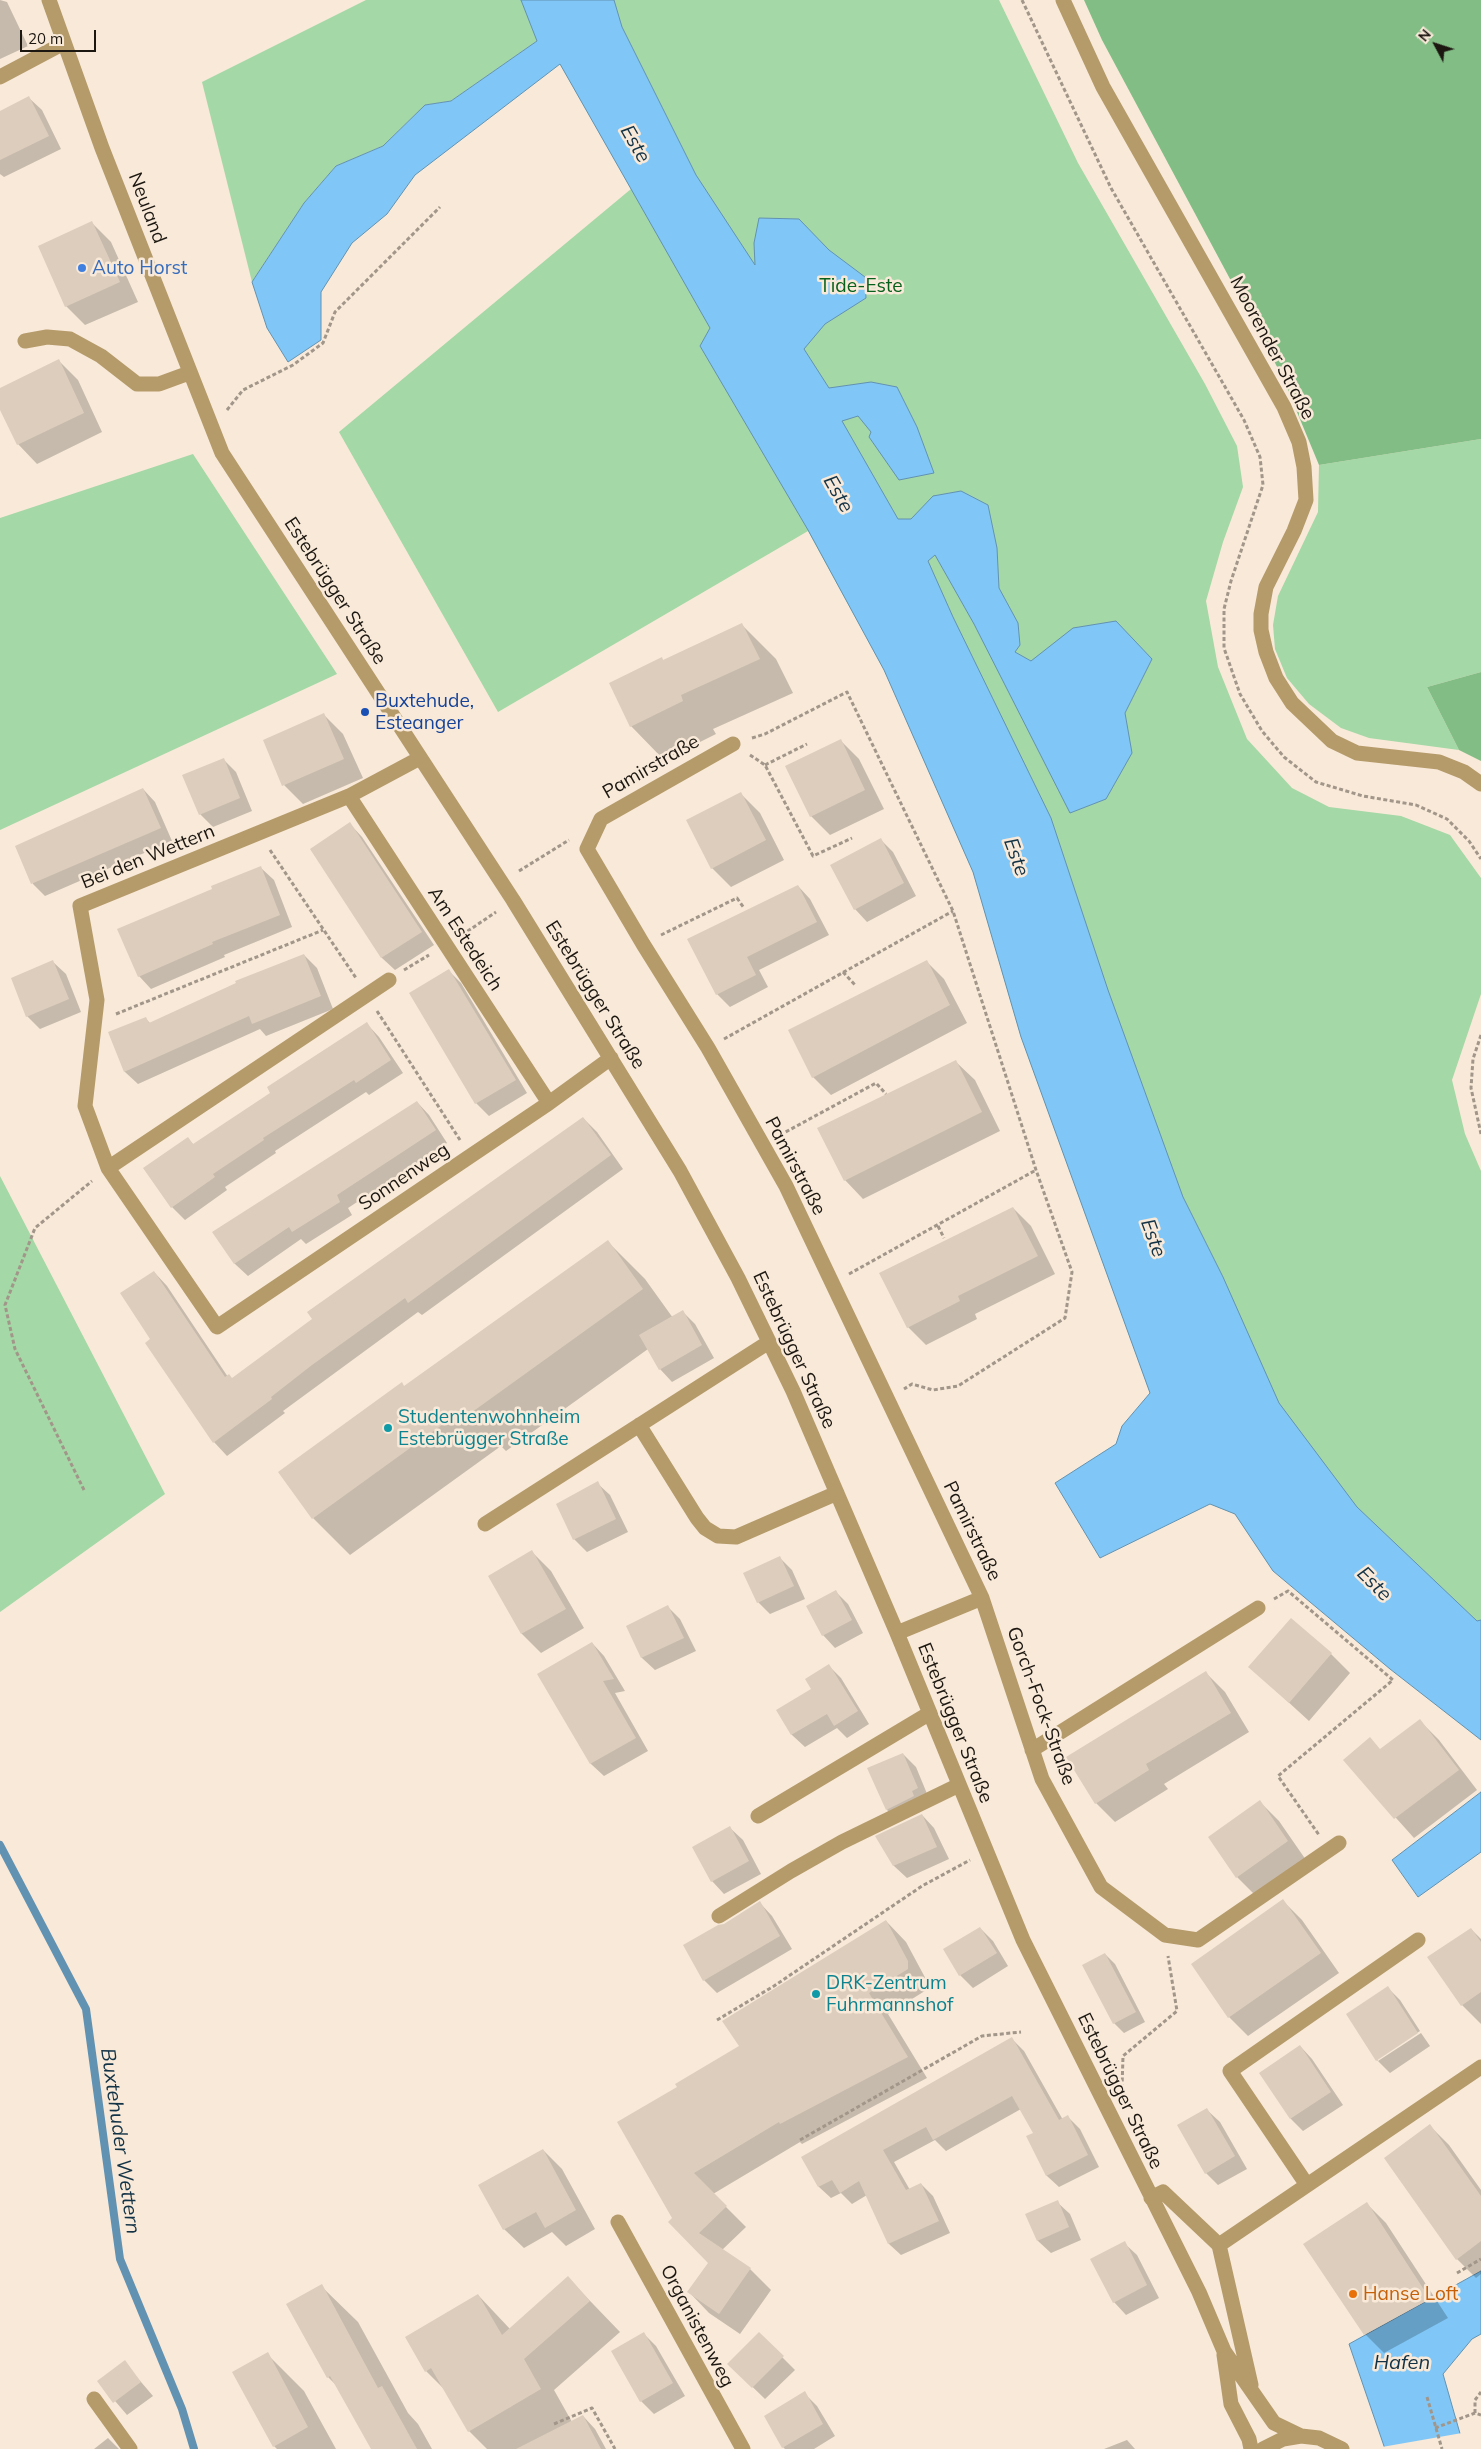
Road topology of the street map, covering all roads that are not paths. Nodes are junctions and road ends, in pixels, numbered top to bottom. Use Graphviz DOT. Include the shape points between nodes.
graph roads {
  1 [pos="49,0"];
  2 [pos="1063,0"];
  3 [pos="64,43"];
  4 [pos="0,77"];
  5 [pos="25,341"];
  6 [pos="189,374"];
  7 [pos="211,429"];
  8 [pos="732,744"];
  9 [pos="420,758"];
  10 [pos="1481,784"];
  11 [pos="349,796"];
  12 [pos="388,980"];
  13 [pos="611,1058"];
  14 [pos="549,1103"];
  15 [pos="108,1168"];
  16 [pos="217,1327"];
  17 [pos="769,1342"];
  18 [pos="639,1425"];
  19 [pos="837,1493"];
  20 [pos="484,1524"];
  21 [pos="982,1598"];
  22 [pos="1258,1608"];
  23 [pos="897,1633"];
  24 [pos="930,1713"];
  25 [pos="1032,1750"];
  26 [pos="959,1785"];
  27 [pos="758,1816"];
  28 [pos="1334,1846"];
  29 [pos="719,1916"];
  30 [pos="1418,1940"];
  31 [pos="1481,2067"];
  32 [pos="1307,2185"];
  33 [pos="1151,2198"];
  34 [pos="618,2222"];
  35 [pos="1218,2245"];
  36 [pos="1224,2351"];
  37 [pos="1252,2392"];
  38 [pos="94,2399"];
  39 [pos="1301,2436"];
  40 [pos="130,2449"];
  41 [pos="743,2449"];
  42 [pos="1250,2449"];
  43 [pos="1264,2449"];
  44 [pos="1342,2449"];
  1 -- 3 [label="street, Neuland"];
  2 -- 10 [label="street, Moorender Straße" via="1103,87 1284,407 1299,442 1306,500 1266,587 1261,614 1266,652 1276,678 1292,703 1332,741 1357,753 1439,762 1464,772"];
  3 -- 4 [label="street"];
  3 -- 6 [label="street, Neuland"];
  5 -- 6 [label="street" via="47,337 70,339 102,356 137,384 159,384"];
  6 -- 7 [label="street, Neuland"];
  7 -- 9 [label="street, Estebrügger Straße" via="222,453 264,520"];
  8 -- 21 [label="street, Pamirstraße" via="601,819 587,849 708,1048 786,1186"];
  9 -- 11 [label="street, Bei den Wettern"];
  9 -- 13 [label="street, Estebrügger Straße" via="502,882"];
  11 -- 14 [label="street, Am Estedeich"];
  11 -- 15 [label="street, Bei den Wettern" via="80,906 97,1000 85,1106"];
  12 -- 15 [label="street"];
  13 -- 14 [label="street, Sonnenweg"];
  13 -- 17 [label="street, Estebrügger Straße" via="680,1171"];
  14 -- 16 [label="street, Sonnenweg"];
  15 -- 16 [label="street, Bei den Wettern"];
  17 -- 18 [label="street"];
  17 -- 19 [label="street, Estebrügger Straße"];
  18 -- 19 [label="street" via="697,1518 718,1536 736,1537"];
  18 -- 20 [label="street"];
  19 -- 23 [label="street, Estebrügger Straße"];
  21 -- 23 [label="street, Pamirstraße"];
  21 -- 25 [label="street, Gorch-Fock-Straße"];
  22 -- 25 [label="street"];
  23 -- 24 [label="street, Estebrügger Straße"];
  24 -- 26 [label="street, Estebrügger Straße"];
  24 -- 27 [label="street"];
  25 -- 28 [label="street, Gorch-Fock-Straße" via="1042,1779 1101,1887 1165,1935 1198,1940"];
  26 -- 29 [label="street" via="842,1842"];
  26 -- 33 [label="street, Estebrügger Straße" via="1023,1940"];
  30 -- 32 [label="street" via="1230,2071"];
  31 -- 32 [label="street"];
  32 -- 35 [label="street"];
  33 -- 35 [label="street" via="1163,2192"];
  33 -- 36 [label="street, Estebrügger Straße" via="1200,2292"];
  34 -- 41 [label="street, Organistenweg"];
  35 -- 37 [label="street"];
  36 -- 37 [label="street, Estebrügger Straße"];
  36 -- 42 [label="street, Estebrügger Straße" via="1231,2404 1249,2439"];
  37 -- 39 [label="street, Estebrügger Straße" via="1274,2423"];
  38 -- 40 [label="street"];
  39 -- 43 [label="street" via="1283,2439"];
  39 -- 44 [label="street" via="1319,2438"];
}
